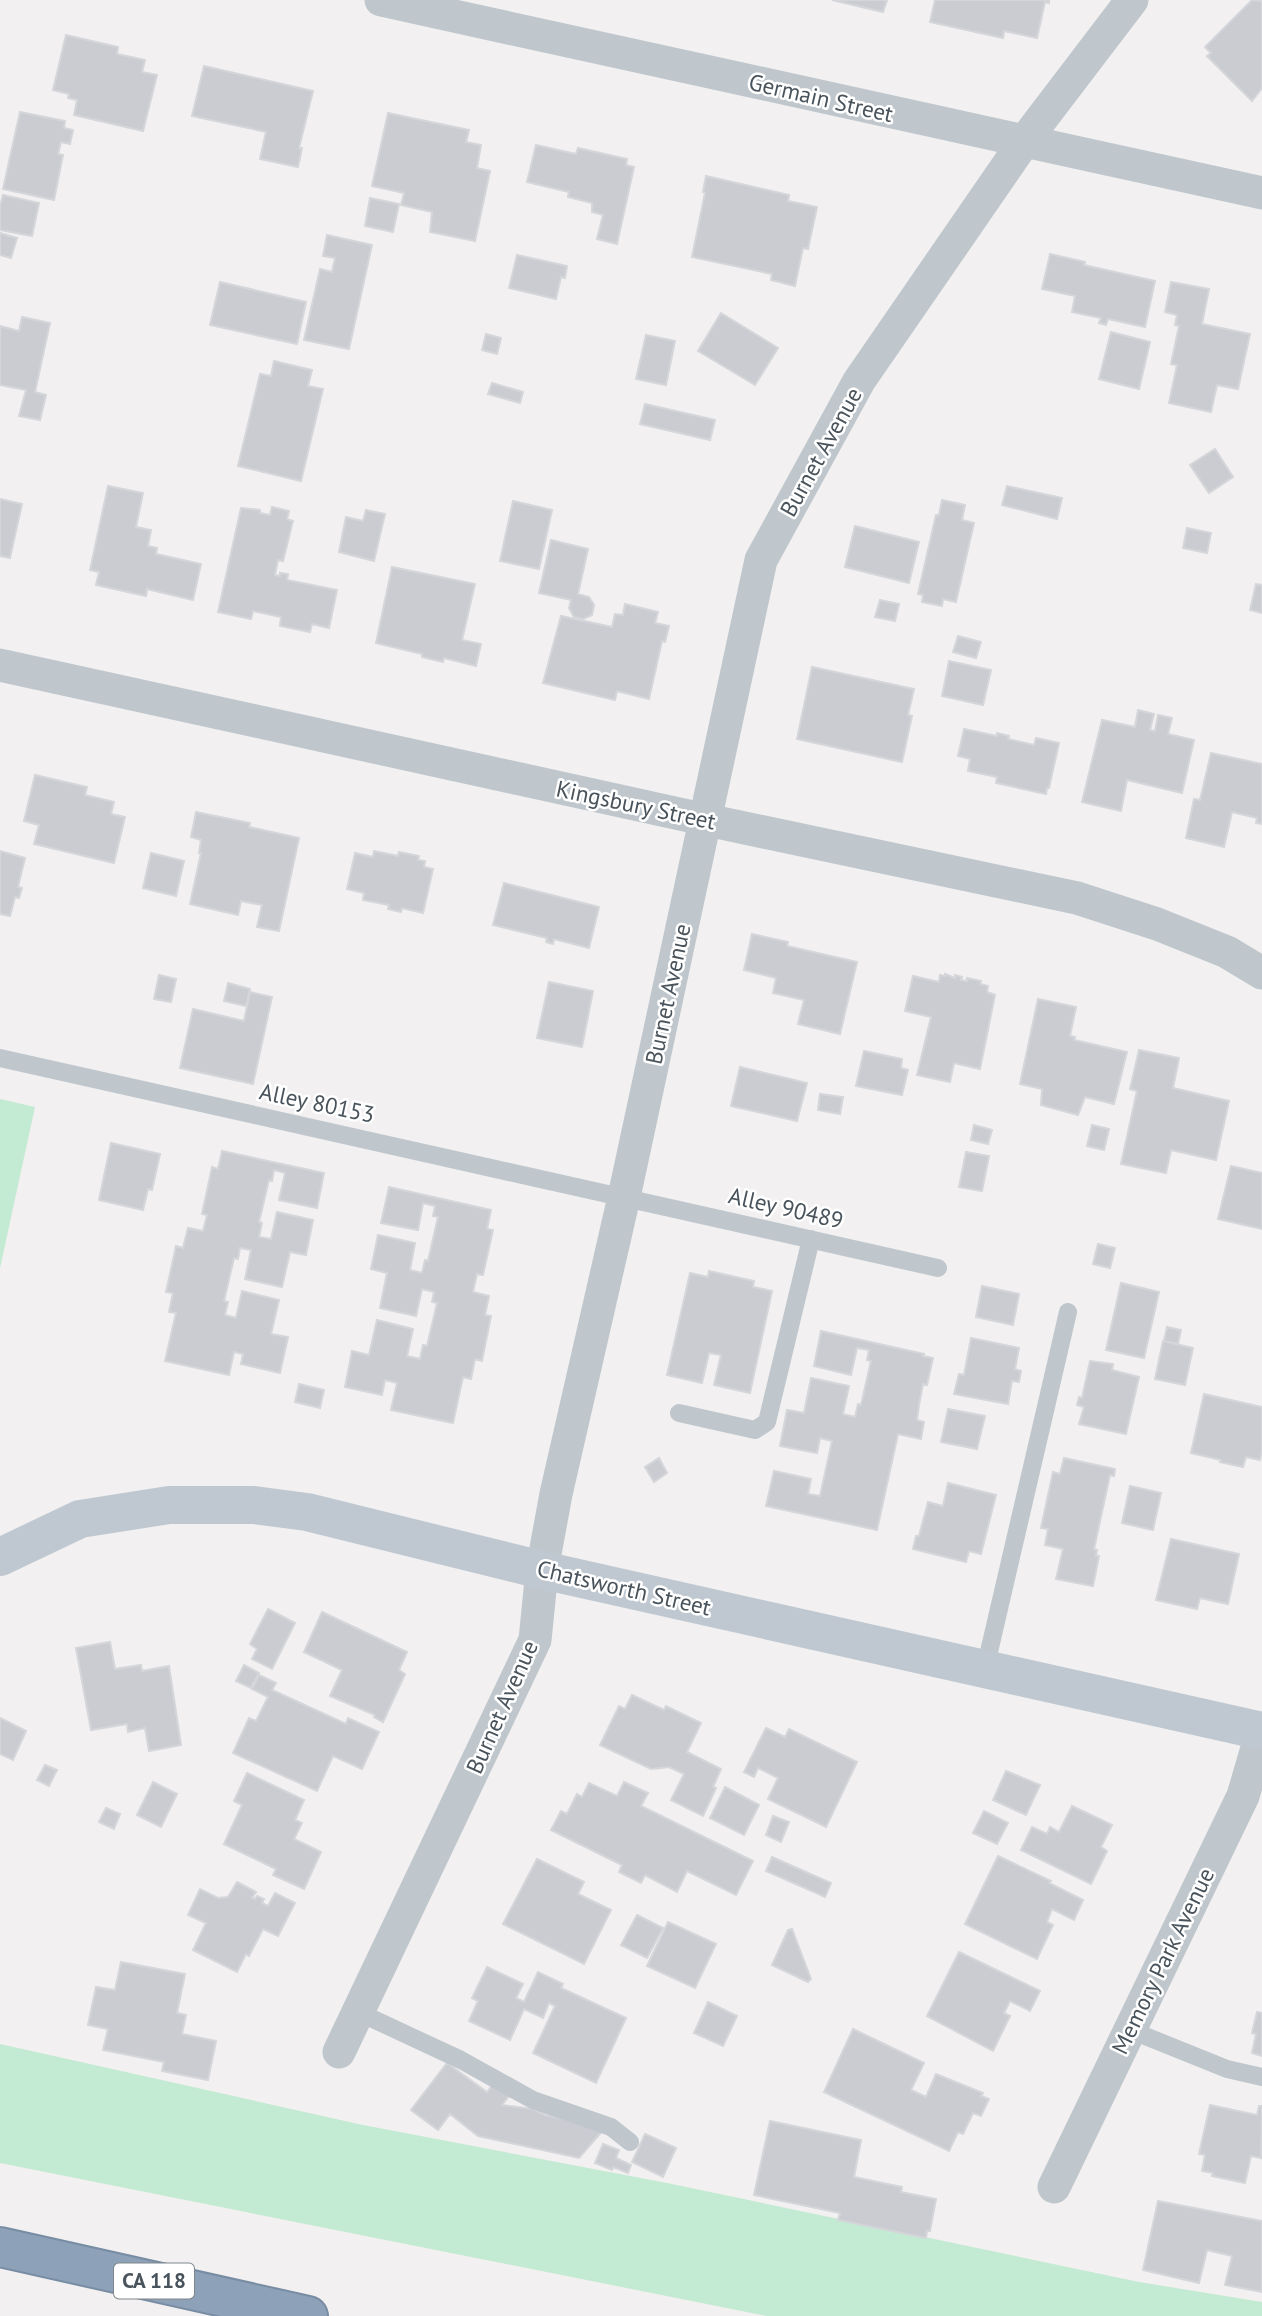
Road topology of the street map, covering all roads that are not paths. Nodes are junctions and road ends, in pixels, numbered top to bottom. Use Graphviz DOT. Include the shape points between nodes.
graph roads {
  1 [pos="381,0"];
  2 [pos="1132,0"];
  3 [pos="1023,143"];
  4 [pos="1262,193"];
  5 [pos="0,665"];
  6 [pos="707,820"];
  7 [pos="1262,974"];
  8 [pos="0,1058"];
  9 [pos="624,1197"];
  10 [pos="811,1239"];
  11 [pos="938,1268"];
  12 [pos="1068,1312"];
  13 [pos="679,1413"];
  14 [pos="5,1544"];
  15 [pos="542,1570"];
  16 [pos="985,1669"];
  17 [pos="1262,1731"];
  18 [pos="358,2012"];
  19 [pos="1130,2030"];
  20 [pos="339,2052"];
  21 [pos="1262,2077"];
  22 [pos="630,2142"];
  23 [pos="1054,2187"];
  24 [pos="0,2247"];
  25 [pos="308,2316"];
  1 -- 3 [label="street, Germain Street"];
  2 -- 3 [label="street, Burnet Avenue"];
  3 -- 4 [label="street, Germain Street"];
  3 -- 6 [label="street, Burnet Avenue" via="859,382 761,560"];
  5 -- 6 [label="street, Kingsbury Street"];
  6 -- 7 [label="street, Kingsbury Street" via="1077,898 1227,952"];
  6 -- 9 [label="street, Burnet Avenue"];
  8 -- 9 [label="lane, Alley 80153"];
  9 -- 10 [label="lane, Alley 90489"];
  9 -- 15 [label="street, Burnet Avenue"];
  10 -- 11 [label="lane, Alley 90489"];
  10 -- 13 [label="lane" via="768,1422 755,1430"];
  12 -- 16 [label="lane"];
  14 -- 15 [label="main road, Chatsworth Street" via="110,1514 169,1505 254,1505 307,1512"];
  15 -- 16 [label="main road, Chatsworth Street"];
  15 -- 18 [label="street, Burnet Avenue" via="535,1640"];
  16 -- 17 [label="main road, Chatsworth Street"];
  17 -- 19 [label="street, Memory Park Avenue" via="1243,1796"];
  18 -- 20 [label="street, Burnet Avenue"];
  18 -- 22 [label="lane" via="533,2100 611,2127"];
  19 -- 21 [label="lane" via="1227,2069"];
  19 -- 23 [label="street, Memory Park Avenue"];
  24 -- 25 [label="highway, CA 118"];
}
